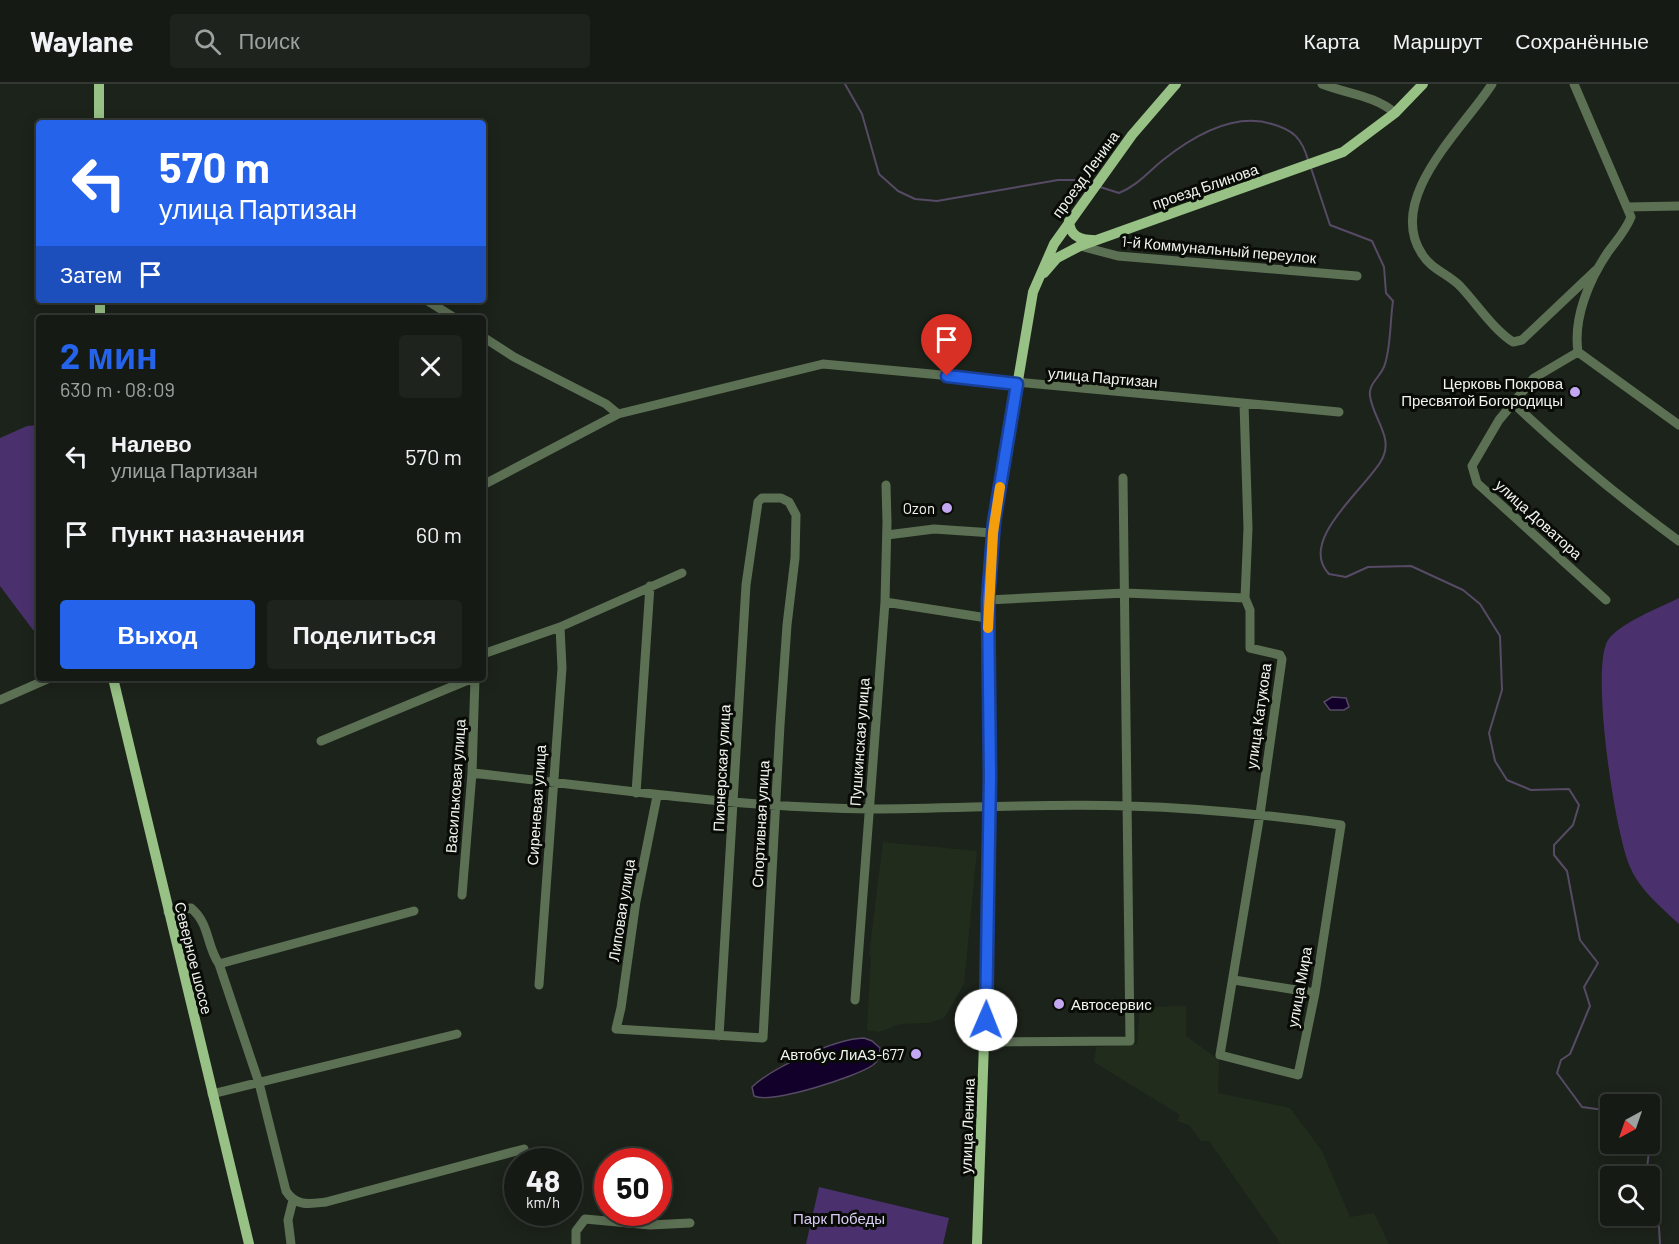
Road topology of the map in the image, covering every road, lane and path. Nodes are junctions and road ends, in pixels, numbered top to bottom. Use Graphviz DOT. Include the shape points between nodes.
graph roads {
  1 [pos="99,84"];
  2 [pos="1176,84"];
  3 [pos="1322,84"];
  4 [pos="1423,84"];
  5 [pos="1492,84"];
  6 [pos="1575,84"];
  7 [pos="1395,113"];
  8 [pos="99,120"];
  9 [pos="1679,206"];
  10 [pos="1627,207"];
  11 [pos="1069,221"];
  12 [pos="1097,240"];
  13 [pos="1080,246"];
  14 [pos="1596,270"];
  15 [pos="1357,276"];
  16 [pos="1033,292"];
  17 [pos="431,303"];
  18 [pos="450,315"];
  19 [pos="486,339"];
  20 [pos="1578,352"];
  21 [pos="1017,384"];
  22 [pos="1513,403"];
  23 [pos="1244,404"];
  24 [pos="1340,412"];
  25 [pos="618,414"];
  26 [pos="1679,425"];
  27 [pos="1123,478"];
  28 [pos="486,483"];
  29 [pos="886,485"];
  30 [pos="758,502"];
  31 [pos="993,533"];
  32 [pos="887,535"];
  33 [pos="1679,541"];
  34 [pos="682,573"];
  35 [pos="650,586"];
  36 [pos="1125,593"];
  37 [pos="1245,598"];
  38 [pos="988,600"];
  39 [pos="1605,600"];
  40 [pos="885,602"];
  41 [pos="987,618"];
  42 [pos="560,627"];
  43 [pos="486,653"];
  44 [pos="43,681"];
  45 [pos="114,681"];
  46 [pos="467,681"];
  47 [pos="474,681"];
  48 [pos="0,700"];
  49 [pos="321,741"];
  50 [pos="472,773"];
  51 [pos="552,782"];
  52 [pos="636,793"];
  53 [pos="657,796"];
  54 [pos="734,802"];
  55 [pos="776,805"];
  56 [pos="989,806"];
  57 [pos="1128,806"];
  58 [pos="869,809"];
  59 [pos="1260,813"];
  60 [pos="462,895"];
  61 [pos="414,911"];
  62 [pos="168,912"];
  63 [pos="219,964"];
  64 [pos="1234,980"];
  65 [pos="539,985"];
  66 [pos="1315,993"];
  67 [pos="855,1000"];
  68 [pos="616,1029"];
  69 [pos="457,1034"];
  70 [pos="719,1036"];
  71 [pos="985,1042"];
  72 [pos="1220,1055"];
  73 [pos="259,1083"];
  74 [pos="212,1094"];
  75 [pos="504,1154"];
  76 [pos="293,1200"];
  77 [pos="690,1223"];
  78 [pos="249,1244"];
  79 [pos="291,1244"];
  80 [pos="576,1244"];
  81 [pos="977,1244"];
  1 -- 8 [label="main road"];
  2 -- 11 [label="main road, проезд Ленина" via="1132,135"];
  3 -- 7 [label="street" via="1370,98"];
  4 -- 7 [label="main road, проезд Блинова"];
  5 -- 14 [label="street" via="1444,148 1414,201 1411,223 1421,253 1461,287 1514,342 1522,340"];
  6 -- 10 [label="street"];
  7 -- 12 [label="main road, проезд Блинова" via="1355,145 1320,162"];
  9 -- 10 [label="street"];
  10 -- 14 [label="street" via="1631,217 1628,226"];
  11 -- 12 [label="main road" via="1071,232 1080,239"];
  11 -- 16 [label="main road, проезд Ленина" via="1047,255"];
  12 -- 13 [label="main road, проезд Блинова"];
  13 -- 15 [label="street, 1-й Коммунальный переулок" via="1118,256"];
  13 -- 16 [label="main road, проезд Блинова" via="1050,265"];
  14 -- 20 [label="street" via="1583,304 1576,341"];
  16 -- 21 [label="main road, улица Ленина"];
  17 -- 18 [label="street"];
  19 -- 25 [label="street"];
  20 -- 22 [label="street, улица Доватора" via="1542,372"];
  20 -- 26 [label="street"];
  21 -- 23 [label="street, улица Партизан"];
  21 -- 25 [label="street, улица Партизан" via="823,364"];
  21 -- 31 [label="main road, улица Ленина"];
  22 -- 33 [label="street" via="1615,494"];
  22 -- 39 [label="street, улица Доватора" via="1475,458 1473,478"];
  23 -- 24 [label="street, улица Партизан"];
  23 -- 37 [label="street, улица Катукова" via="1248,528"];
  25 -- 28 [label="street, улица Партизан"];
  27 -- 36 [label="street"];
  29 -- 32 [label="street, Пушкинская улица"];
  30 -- 54 [label="street, Пионерская улица" via="747,585"];
  30 -- 55 [label="street, Спортивная улица" via="762,498 781,498 789,502 796,515"];
  31 -- 32 [label="street" via="934,529"];
  31 -- 38 [label="main road, улица Ленина"];
  32 -- 40 [label="street, Пушкинская улица"];
  34 -- 35 [label="street"];
  35 -- 42 [label="street"];
  35 -- 52 [label="street"];
  36 -- 37 [label="street"];
  36 -- 38 [label="street"];
  36 -- 57 [label="street"];
  37 -- 59 [label="street, улица Катукова" via="1250,610 1250,648 1280,655 1282,659"];
  38 -- 41 [label="main road, улица Ленина"];
  40 -- 41 [label="street"];
  40 -- 58 [label="street, Пушкинская улица"];
  41 -- 56 [label="main road, улица Ленина"];
  42 -- 43 [label="street"];
  42 -- 51 [label="street, Сиреневая улица" via="561,668"];
  44 -- 48 [label="street"];
  45 -- 62 [label="main road, Северное шоссе"];
  46 -- 49 [label="street"];
  47 -- 50 [label="street, Васильковая улица"];
  50 -- 51 [label="street"];
  50 -- 60 [label="street, Васильковая улица"];
  51 -- 52 [label="street"];
  51 -- 65 [label="street, Сиреневая улица"];
  52 -- 53 [label="street"];
  53 -- 54 [label="street"];
  53 -- 68 [label="street, Липовая улица"];
  54 -- 55 [label="street"];
  54 -- 70 [label="street, Пионерская улица"];
  55 -- 58 [label="street"];
  55 -- 70 [label="street, Спортивная улица" via="763,1038"];
  56 -- 57 [label="street"];
  56 -- 58 [label="street"];
  56 -- 71 [label="main road, улица Ленина"];
  57 -- 59 [label="street"];
  57 -- 71 [label="street" via="1130,1041"];
  58 -- 67 [label="street, Пушкинская улица"];
  59 -- 64 [label="street, улица Катукова"];
  59 -- 66 [label="street, улица Мира" via="1341,825"];
  61 -- 63 [label="street"];
  62 -- 63 [label="street" via="191,908 195,912 205,924 213,956"];
  62 -- 74 [label="main road, Северное шоссе"];
  63 -- 73 [label="street"];
  64 -- 66 [label="street"];
  64 -- 72 [label="street, улица Катукова"];
  66 -- 72 [label="street, улица Мира" via="1298,1075"];
  68 -- 70 [label="street, Спортивная улица"];
  69 -- 73 [label="street"];
  71 -- 81 [label="main road, улица Ленина"];
  73 -- 74 [label="street"];
  73 -- 76 [label="street" via="286,1191"];
  74 -- 78 [label="main road, Северное шоссе"];
  75 -- 76 [label="street" via="326,1202 309,1204"];
  76 -- 79 [label="street" via="288,1220"];
  77 -- 80 [label="street" via="650,1225 585,1219 576,1231"];
}
